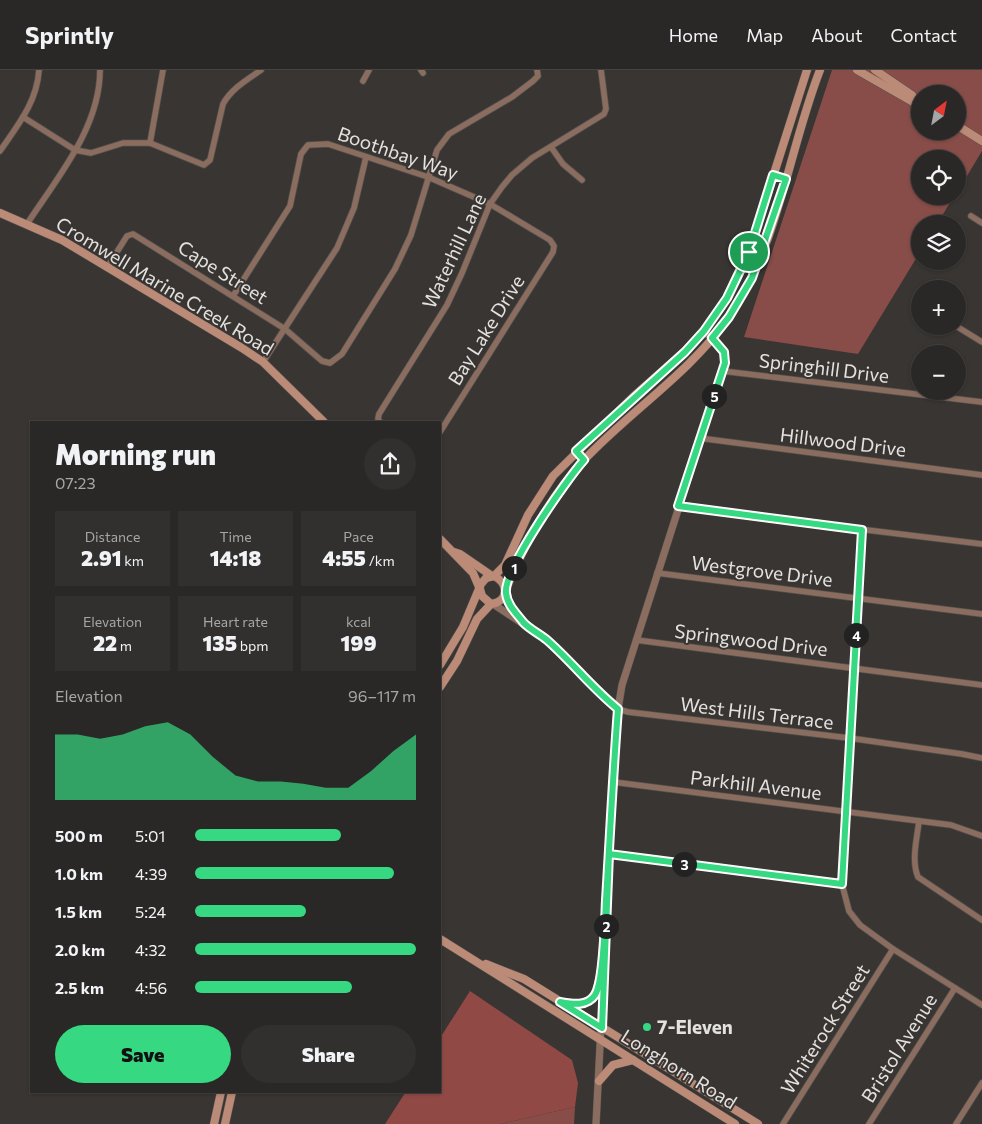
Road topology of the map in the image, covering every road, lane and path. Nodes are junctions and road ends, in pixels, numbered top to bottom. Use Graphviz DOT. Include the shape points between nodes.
graph roads {
  1 [pos="39,70"];
  2 [pos="100,70"];
  3 [pos="163,70"];
  4 [pos="261,70"];
  5 [pos="370,70"];
  6 [pos="602,70"];
  7 [pos="807,70"];
  8 [pos="824,70"];
  9 [pos="857,70"];
  10 [pos="875,70"];
  11 [pos="537,71"];
  12 [pos="819,73"];
  13 [pos="363,80"];
  14 [pos="911,94"];
  15 [pos="911,101"];
  16 [pos="23,117"];
  17 [pos="966,131"];
  18 [pos="982,141"];
  19 [pos="150,143"];
  20 [pos="551,147"];
  21 [pos="75,150"];
  22 [pos="0,151"];
  23 [pos="366,157"];
  24 [pos="773,175"];
  25 [pos="428,177"];
  26 [pos="786,179"];
  27 [pos="582,180"];
  28 [pos="490,204"];
  29 [pos="0,212"];
  30 [pos="971,216"];
  31 [pos="982,223"];
  32 [pos="27,224"];
  33 [pos="554,244"];
  34 [pos="108,266"];
  35 [pos="233,296"];
  36 [pos="285,329"];
  37 [pos="704,331"];
  38 [pos="966,332"];
  39 [pos="712,338"];
  40 [pos="982,342"];
  41 [pos="263,362"];
  42 [pos="722,371"];
  43 [pos="982,402"];
  44 [pos="323,421"];
  45 [pos="379,421"];
  46 [pos="441,430"];
  47 [pos="700,438"];
  48 [pos="576,451"];
  49 [pos="584,460"];
  50 [pos="982,475"];
  51 [pos="678,506"];
  52 [pos="862,530"];
  53 [pos="441,540"];
  54 [pos="982,544"];
  55 [pos="454,552"];
  56 [pos="657,573"];
  57 [pos="493,576"];
  58 [pos="480,588"];
  59 [pos="506,591"];
  60 [pos="859,598"];
  61 [pos="492,604"];
  62 [pos="982,614"];
  63 [pos="523,622"];
  64 [pos="636,640"];
  65 [pos="441,663"];
  66 [pos="853,669"];
  67 [pos="441,685"];
  68 [pos="982,685"];
  69 [pos="618,709"];
  70 [pos="849,738"];
  71 [pos="982,758"];
  72 [pos="613,782"];
  73 [pos="845,812"];
  74 [pos="919,821"];
  75 [pos="982,836"];
  76 [pos="609,854"];
  77 [pos="842,884"];
  78 [pos="982,920"];
  79 [pos="606,928"];
  80 [pos="441,940"];
  81 [pos="893,949"];
  82 [pos="477,962"];
  83 [pos="955,988"];
  84 [pos="560,1002"];
  85 [pos="982,1005"];
  86 [pos="602,1028"];
  87 [pos="601,1039"];
  88 [pos="633,1060"];
  89 [pos="600,1081"];
  90 [pos="982,1083"];
  91 [pos="221,1093"];
  92 [pos="232,1093"];
  93 [pos="736,1110"];
  94 [pos="732,1122"];
  95 [pos="214,1124"];
  96 [pos="225,1124"];
  97 [pos="596,1124"];
  98 [pos="758,1124"];
  99 [pos="783,1124"];
  100 [pos="869,1124"];
  101 [pos="956,1124"];
  1 -- 16 [label="street" via="37,87"];
  2 -- 21 [label="street" via="97,99"];
  3 -- 19 [label="street"];
  4 -- 19 [label="street" via="227,96 207,164"];
  5 -- 13 [label="street"];
  6 -- 20 [label="street, Waterhill Lane" via="604,114"];
  7 -- 24 [label="main road"];
  8 -- 12 [label="main road"];
  9 -- 15 [label="main road"];
  10 -- 14 [label="main road"];
  11 -- 25 [label="street" via="533,82 449,134 437,150"];
  12 -- 26 [label="main road"];
  16 -- 21 [label="street"];
  16 -- 22 [label="street"];
  17 -- 18 [label="main road"];
  19 -- 21 [label="street" via="122,144 91,153"];
  20 -- 27 [label="street" via="563,164"];
  20 -- 28 [label="street, Waterhill Lane" via="512,175"];
  21 -- 32 [label="street"];
  23 -- 25 [label="street, Boothbay Way"];
  23 -- 35 [label="street, Boothbay Way" via="328,144 308,145 301,154 290,206"];
  23 -- 36 [label="street" via="346,229"];
  24 -- 26 [label="main road"];
  24 -- 37 [label="main road" via="737,280"];
  25 -- 28 [label="street, Boothbay Way"];
  25 -- 36 [label="street, Cape Street" via="411,235 395,269 342,354 328,364"];
  26 -- 39 [label="main road" via="752,278"];
  28 -- 33 [label="street, Boothbay Way"];
  28 -- 45 [label="street, Waterhill Lane" via="447,305 378,414"];
  29 -- 32 [label="main road, Cromwell Marine Creek Road"];
  30 -- 31 [label="street"];
  32 -- 34 [label="main road, Cromwell Marine Creek Road"];
  33 -- 46 [label="street, Bay Lake Drive" via="553,252"];
  34 -- 35 [label="street, Cape Street" via="127,236 133,234"];
  34 -- 41 [label="main road, Cromwell Marine Creek Road"];
  35 -- 36 [label="street, Cape Street"];
  36 -- 41 [label="street"];
  37 -- 39 [label="street"];
  37 -- 48 [label="main road"];
  38 -- 40 [label="street"];
  39 -- 42 [label="street" via="724,352"];
  39 -- 49 [label="main road"];
  41 -- 44 [label="main road, Cromwell Marine Creek Road"];
  42 -- 43 [label="street, Springhill Drive"];
  42 -- 47 [label="street"];
  47 -- 50 [label="street, Hillwood Drive"];
  47 -- 51 [label="street"];
  48 -- 49 [label="main road"];
  48 -- 57 [label="main road" via="536,500 509,560"];
  49 -- 59 [label="main road" via="563,486 518,559"];
  51 -- 52 [label="street"];
  51 -- 56 [label="street"];
  52 -- 54 [label="street"];
  52 -- 60 [label="street"];
  53 -- 55 [label="main road"];
  55 -- 57 [label="main road"];
  55 -- 58 [label="main road"];
  56 -- 60 [label="street, Westgrove Drive"];
  56 -- 64 [label="street"];
  57 -- 58 [label="main road" via="484,579"];
  57 -- 59 [label="main road" via="501,580"];
  58 -- 61 [label="main road" via="482,596"];
  58 -- 65 [label="main road" via="464,627"];
  59 -- 61 [label="main road" via="500,601"];
  59 -- 63 [label="street" via="510,606"];
  60 -- 62 [label="street, Westgrove Drive"];
  60 -- 66 [label="street"];
  61 -- 63 [label="street"];
  61 -- 67 [label="main road" via="477,618 457,661"];
  63 -- 69 [label="street" via="546,639"];
  64 -- 66 [label="street, Springwood Drive"];
  64 -- 69 [label="street"];
  66 -- 68 [label="street, Springwood Drive"];
  66 -- 70 [label="street"];
  69 -- 70 [label="street, West Hills Terrace"];
  69 -- 72 [label="street"];
  70 -- 71 [label="street, West Hills Terrace"];
  70 -- 73 [label="street"];
  72 -- 73 [label="street, Parkhill Avenue"];
  72 -- 76 [label="street"];
  73 -- 74 [label="street, Parkhill Avenue"];
  73 -- 77 [label="street"];
  74 -- 75 [label="street, Parkhill Avenue" via="951,825"];
  74 -- 78 [label="street" via="914,856 918,877"];
  76 -- 77 [label="street"];
  76 -- 79 [label="street"];
  77 -- 81 [label="street" via="849,911 860,925"];
  79 -- 84 [label="main road" via="596,993 588,1002"];
  79 -- 86 [label="street"];
  80 -- 82 [label="main road, Longhorn Road"];
  81 -- 83 [label="street"];
  81 -- 99 [label="street, Whiterock Street"];
  82 -- 84 [label="main road, Longhorn Road" via="524,979"];
  82 -- 87 [label="main road, Longhorn Road"];
  83 -- 85 [label="street"];
  83 -- 100 [label="street, Bristol Avenue"];
  84 -- 86 [label="main road, Longhorn Road"];
  86 -- 87 [label="street"];
  86 -- 93 [label="main road, Longhorn Road"];
  87 -- 88 [label="main road, Longhorn Road"];
  87 -- 89 [label="street"];
  88 -- 89 [label="main road" via="613,1065"];
  88 -- 94 [label="main road, Longhorn Road"];
  89 -- 97 [label="street"];
  90 -- 101 [label="street"];
  91 -- 95 [label="main road"];
  92 -- 96 [label="main road"];
  93 -- 94 [label="main road"];
  93 -- 98 [label="main road, Longhorn Road"];
}
